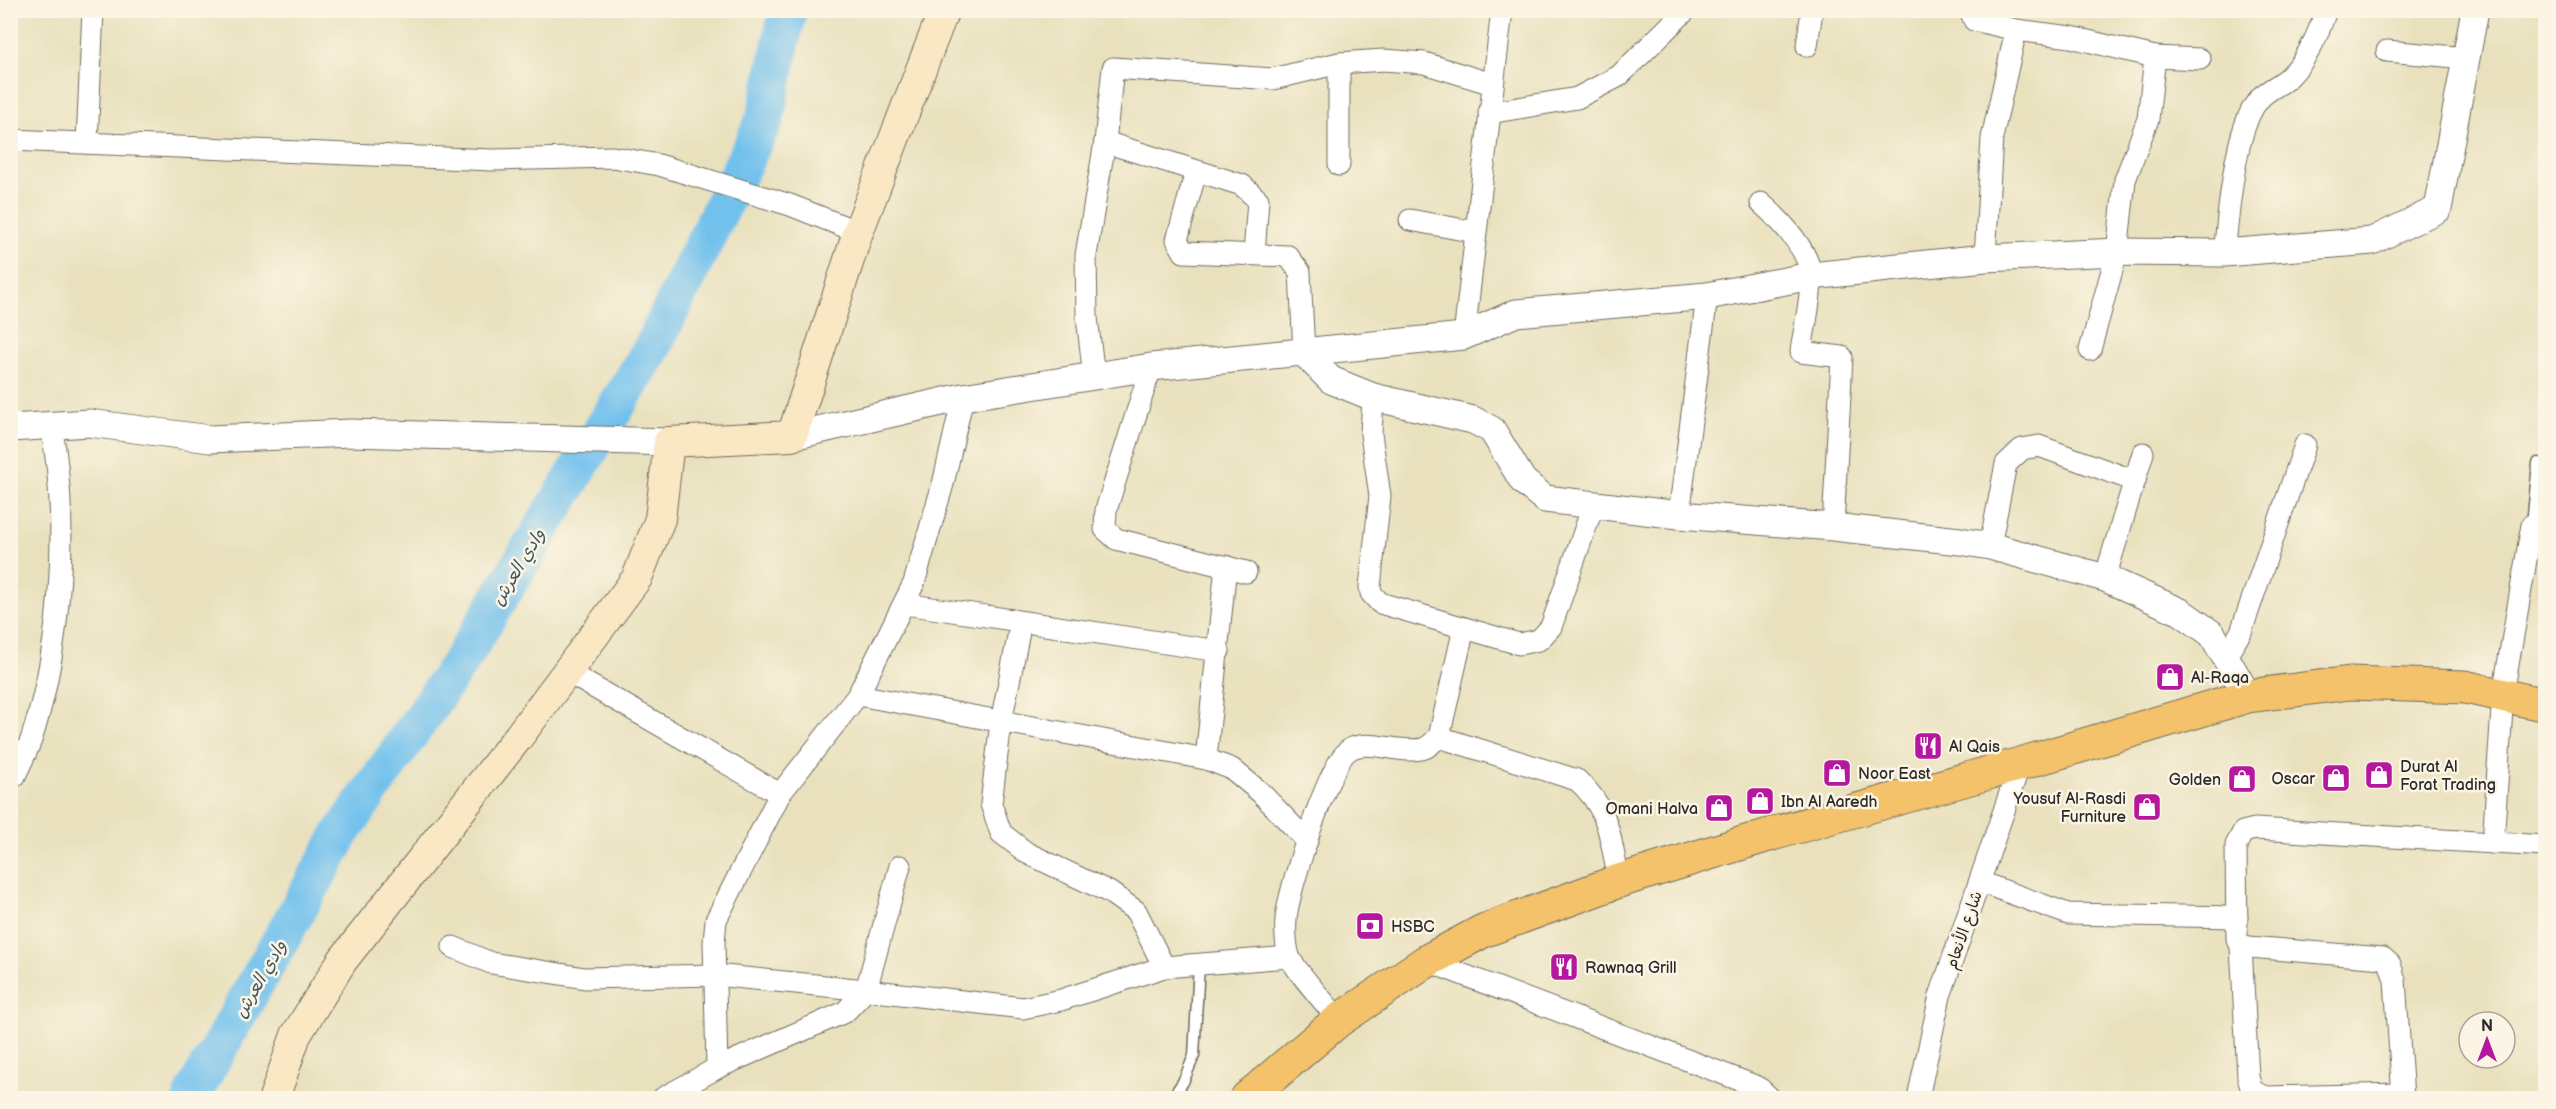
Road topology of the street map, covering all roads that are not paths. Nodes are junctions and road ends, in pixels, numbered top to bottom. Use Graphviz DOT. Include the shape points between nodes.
graph roads {
  1 [pos="93,10"];
  2 [pos="944,10"];
  3 [pos="1502,10"];
  4 [pos="1686,10"];
  5 [pos="1812,10"];
  6 [pos="1970,10"];
  7 [pos="2326,10"];
  8 [pos="2475,10"];
  9 [pos="2016,30"];
  10 [pos="1807,46"];
  11 [pos="2387,51"];
  12 [pos="2155,57"];
  13 [pos="2467,58"];
  14 [pos="2200,59"];
  15 [pos="1340,63"];
  16 [pos="1492,84"];
  17 [pos="1489,113"];
  18 [pos="10,140"];
  19 [pos="1105,142"];
  20 [pos="87,143"];
  21 [pos="1340,165"];
  22 [pos="1196,172"];
  23 [pos="1761,202"];
  24 [pos="1410,220"];
  25 [pos="858,232"];
  26 [pos="1475,232"];
  27 [pos="2117,252"];
  28 [pos="2224,253"];
  29 [pos="1254,254"];
  30 [pos="1984,258"];
  31 [pos="1811,276"];
  32 [pos="1707,296"];
  33 [pos="1464,336"];
  34 [pos="2090,350"];
  35 [pos="1304,353"];
  36 [pos="1151,367"];
  37 [pos="1094,377"];
  38 [pos="963,397"];
  39 [pos="1373,397"];
  40 [pos="51,424"];
  41 [pos="10,428"];
  42 [pos="792,436"];
  43 [pos="669,442"];
  44 [pos="2305,445"];
  45 [pos="2143,453"];
  46 [pos="2538,463"];
  47 [pos="2135,481"];
  48 [pos="1593,506"];
  49 [pos="1680,515"];
  50 [pos="2539,524"];
  51 [pos="1833,527"];
  52 [pos="1990,546"];
  53 [pos="2105,578"];
  54 [pos="904,604"];
  55 [pos="1021,622"];
  56 [pos="1464,628"];
  57 [pos="1218,651"];
  58 [pos="2226,656"];
  59 [pos="567,672"];
  60 [pos="2503,694"];
  61 [pos="858,696"];
  62 [pos="2248,696"];
  63 [pos="2546,705"];
  64 [pos="1001,722"];
  65 [pos="1440,736"];
  66 [pos="1206,759"];
  67 [pos="2020,764"];
  68 [pos="10,778"];
  69 [pos="780,794"];
  70 [pos="1307,841"];
  71 [pos="2493,843"];
  72 [pos="2546,846"];
  73 [pos="900,866"];
  74 [pos="1618,881"];
  75 [pos="1980,882"];
  76 [pos="2237,918"];
  77 [pos="2241,945"];
  78 [pos="453,947"];
  79 [pos="1289,957"];
  80 [pos="1427,961"];
  81 [pos="1199,964"];
  82 [pos="1164,967"];
  83 [pos="714,975"];
  84 [pos="866,990"];
  85 [pos="1339,1020"];
  86 [pos="717,1068"];
  87 [pos="2403,1096"];
  88 [pos="274,1098"];
  89 [pos="663,1098"];
  90 [pos="1172,1098"];
  91 [pos="1247,1098"];
  92 [pos="1770,1098"];
  93 [pos="1918,1098"];
  1 -- 20 [label="street"];
  2 -- 25 [label="main road"];
  3 -- 16 [label="street"];
  4 -- 17 [label="street" via="1619,76 1577,98"];
  5 -- 10 [label="street"];
  6 -- 9 [label="street" via="1974,20"];
  7 -- 28 [label="street" via="2315,42 2290,76 2260,97 2245,127 2236,159"];
  8 -- 13 [label="street"];
  9 -- 12 [label="street" via="2071,37"];
  9 -- 30 [label="street" via="1992,138"];
  11 -- 13 [label="street"];
  12 -- 14 [label="street"];
  12 -- 27 [label="street" via="2148,119 2125,180"];
  13 -- 28 [label="street" via="2438,209 2372,241"];
  15 -- 16 [label="street" via="1424,63"];
  15 -- 19 [label="street" via="1274,79 1113,68"];
  15 -- 21 [label="street"];
  16 -- 17 [label="street"];
  17 -- 26 [label="street"];
  18 -- 20 [label="street"];
  19 -- 22 [label="street"];
  19 -- 37 [label="street" via="1086,255 1087,317"];
  20 -- 25 [label="street" via="492,160 613,157 659,165 790,205"];
  22 -- 29 [label="street" via="1242,185 1258,200"];
  22 -- 29 [label="street" via="1177,240 1184,252"];
  23 -- 31 [label="street" via="1780,219 1802,250"];
  24 -- 26 [label="street"];
  25 -- 42 [label="main road"];
  26 -- 33 [label="street"];
  27 -- 28 [label="street"];
  27 -- 30 [label="street"];
  27 -- 34 [label="street"];
  29 -- 35 [label="street" via="1288,256 1300,272"];
  30 -- 31 [label="street"];
  31 -- 32 [label="street"];
  31 -- 51 [label="street" via="1801,352 1842,357"];
  32 -- 33 [label="street" via="1516,313"];
  32 -- 49 [label="street"];
  33 -- 35 [label="street"];
  35 -- 36 [label="street"];
  35 -- 39 [label="street" via="1331,380"];
  36 -- 37 [label="street"];
  36 -- 57 [label="street" via="1106,510 1105,529 1116,539 1236,569"];
  37 -- 38 [label="street"];
  38 -- 42 [label="street"];
  38 -- 54 [label="street" via="943,484 914,583"];
  39 -- 48 [label="street" via="1473,420 1492,430 1523,481 1545,499"];
  39 -- 56 [label="street" via="1371,434 1380,496 1371,593 1380,603"];
  40 -- 41 [label="street"];
  40 -- 43 [label="street" via="89,423 210,439 350,433"];
  40 -- 68 [label="street" via="57,456 61,542 57,613 33,735 15,776"];
  42 -- 43 [label="main road"];
  43 -- 59 [label="main road" via="660,519 637,578"];
  44 -- 58 [label="street" via="2241,632"];
  45 -- 47 [label="street"];
  46 -- 50 [label="lane"];
  47 -- 52 [label="street" via="2039,446 2022,449 2006,464"];
  47 -- 53 [label="street"];
  48 -- 49 [label="street"];
  48 -- 56 [label="street" via="1551,627 1539,640 1520,644"];
  49 -- 51 [label="street"];
  50 -- 60 [label="street"];
  51 -- 52 [label="street"];
  52 -- 53 [label="street"];
  53 -- 58 [label="street" via="2181,612 2212,634"];
  54 -- 55 [label="street"];
  54 -- 61 [label="street"];
  55 -- 57 [label="street"];
  55 -- 64 [label="street"];
  56 -- 65 [label="street"];
  57 -- 66 [label="street"];
  58 -- 62 [label="street"];
  59 -- 69 [label="street"];
  59 -- 88 [label="main road" via="342,961 296,1035"];
  60 -- 62 [label="main road" via="2465,687 2350,683"];
  60 -- 63 [label="main road"];
  60 -- 71 [label="street"];
  61 -- 64 [label="street"];
  61 -- 69 [label="street"];
  62 -- 67 [label="main road"];
  64 -- 66 [label="street"];
  64 -- 82 [label="street" via="991,804 1001,833 1027,853 1109,892 1136,911"];
  65 -- 70 [label="street" via="1426,748 1406,751 1365,746 1349,749 1337,764"];
  65 -- 74 [label="street" via="1577,780 1603,811"];
  66 -- 70 [label="street" via="1233,769"];
  67 -- 74 [label="main road"];
  67 -- 75 [label="street, شارع الأنعام"];
  69 -- 83 [label="street" via="716,920"];
  70 -- 79 [label="street" via="1286,920"];
  71 -- 72 [label="street"];
  71 -- 76 [label="street" via="2255,829 2243,832 2236,845"];
  73 -- 84 [label="street"];
  74 -- 80 [label="main road" via="1483,931"];
  75 -- 76 [label="street" via="2068,914"];
  75 -- 93 [label="street, شارع الأنعام" via="1940,996"];
  76 -- 77 [label="street" via="2237,939"];
  77 -- 87 [label="street" via="2383,958 2390,964 2395,980"];
  77 -- 87 [label="street" via="2252,1091 2266,1097"];
  78 -- 83 [label="street" via="491,963 585,978"];
  79 -- 81 [label="street"];
  79 -- 85 [label="street"];
  80 -- 85 [label="main road"];
  80 -- 92 [label="street" via="1758,1087"];
  81 -- 82 [label="street"];
  81 -- 90 [label="lane" via="1194,1056"];
  82 -- 84 [label="street" via="1023,1008"];
  83 -- 84 [label="street"];
  83 -- 86 [label="street"];
  84 -- 86 [label="street" via="845,1012"];
  85 -- 91 [label="main road"];
  86 -- 89 [label="street"];
}
